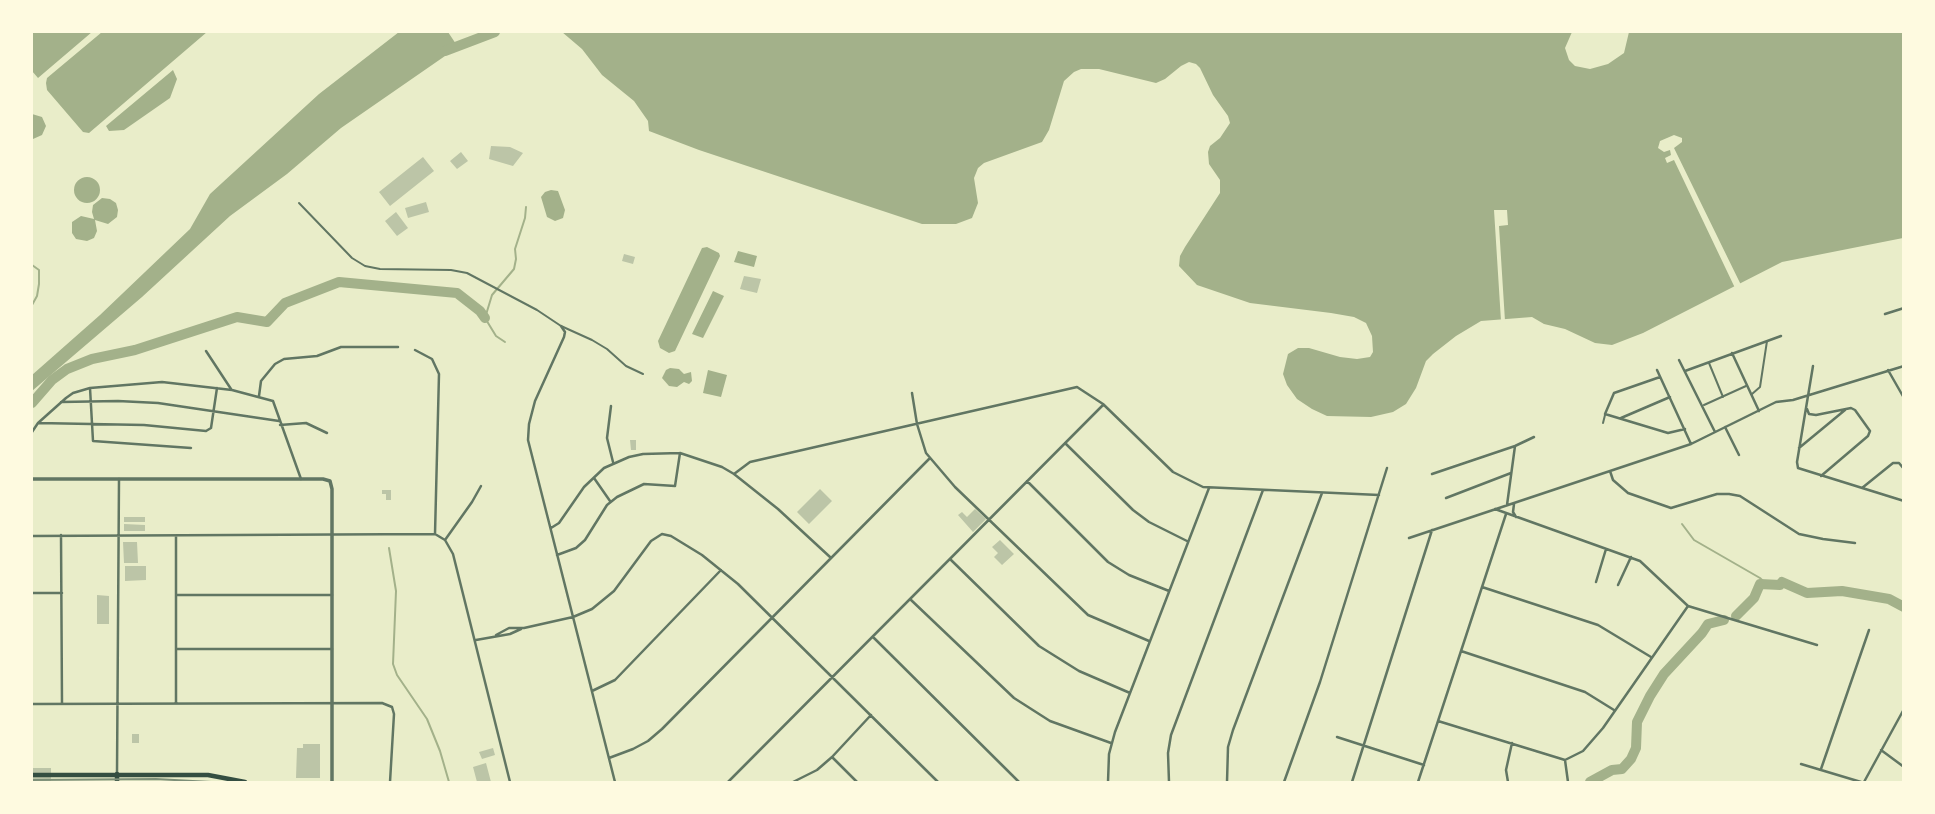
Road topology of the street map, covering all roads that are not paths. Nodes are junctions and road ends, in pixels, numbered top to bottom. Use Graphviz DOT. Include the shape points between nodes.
graph roads {
  1 [pos="299,202"];
  2 [pos="1903,308"];
  3 [pos="1885,314"];
  4 [pos="561,326"];
  5 [pos="1781,335"];
  6 [pos="1767,341"];
  7 [pos="398,347"];
  8 [pos="415,350"];
  9 [pos="206,351"];
  10 [pos="1732,354"];
  11 [pos="1679,360"];
  12 [pos="1709,362"];
  13 [pos="1813,366"];
  14 [pos="1903,366"];
  15 [pos="1657,370"];
  16 [pos="1888,370"];
  17 [pos="1685,372"];
  18 [pos="643,374"];
  19 [pos="1660,377"];
  20 [pos="1747,385"];
  21 [pos="217,387"];
  22 [pos="90,388"];
  23 [pos="232,390"];
  24 [pos="912,393"];
  25 [pos="1751,395"];
  26 [pos="1808,395"];
  27 [pos="259,396"];
  28 [pos="1670,397"];
  29 [pos="1723,397"];
  30 [pos="1903,398"];
  31 [pos="91,401"];
  32 [pos="61,402"];
  33 [pos="1103,404"];
  34 [pos="1806,405"];
  35 [pos="611,406"];
  36 [pos="1703,406"];
  37 [pos="1846,408"];
  38 [pos="214,410"];
  39 [pos="1759,411"];
  40 [pos="1605,414"];
  41 [pos="1620,418"];
  42 [pos="91,422"];
  43 [pos="1602,422"];
  44 [pos="38,423"];
  45 [pos="280,423"];
  46 [pos="916,424"];
  47 [pos="1725,427"];
  48 [pos="1685,429"];
  49 [pos="32,432"];
  50 [pos="1715,432"];
  51 [pos="327,433"];
  52 [pos="1534,437"];
  53 [pos="1065,443"];
  54 [pos="1691,443"];
  55 [pos="1515,446"];
  56 [pos="191,448"];
  57 [pos="1799,448"];
  58 [pos="680,453"];
  59 [pos="1739,455"];
  60 [pos="929,459"];
  61 [pos="614,463"];
  62 [pos="1387,468"];
  63 [pos="1903,469"];
  64 [pos="1610,471"];
  65 [pos="1511,473"];
  66 [pos="734,474"];
  67 [pos="1432,474"];
  68 [pos="1821,476"];
  69 [pos="594,477"];
  70 [pos="32,479"];
  71 [pos="119,479"];
  72 [pos="301,479"];
  73 [pos="1027,481"];
  74 [pos="481,486"];
  75 [pos="1209,488"];
  76 [pos="1862,488"];
  77 [pos="1264,491"];
  78 [pos="1322,493"];
  79 [pos="1379,495"];
  80 [pos="1446,498"];
  81 [pos="610,501"];
  82 [pos="1903,501"];
  83 [pos="1517,502"];
  84 [pos="1507,505"];
  85 [pos="1494,509"];
  86 [pos="1506,513"];
  87 [pos="1520,519"];
  88 [pos="988,520"];
  89 [pos="551,528"];
  90 [pos="1432,530"];
  91 [pos="435,534"];
  92 [pos="32,536"];
  93 [pos="61,536"];
  94 [pos="119,536"];
  95 [pos="176,536"];
  96 [pos="332,536"];
  97 [pos="1409,538"];
  98 [pos="445,540"];
  99 [pos="1188,541"];
  100 [pos="1855,542"];
  101 [pos="1606,549"];
  102 [pos="557,555"];
  103 [pos="830,557"];
  104 [pos="1631,557"];
  105 [pos="950,559"];
  106 [pos="721,570"];
  107 [pos="1596,582"];
  108 [pos="1618,586"];
  109 [pos="1482,587"];
  110 [pos="1169,591"];
  111 [pos="32,593"];
  112 [pos="62,593"];
  113 [pos="176,595"];
  114 [pos="332,595"];
  115 [pos="910,599"];
  116 [pos="1688,606"];
  117 [pos="771,616"];
  118 [pos="573,617"];
  119 [pos="1869,630"];
  120 [pos="872,637"];
  121 [pos="476,640"];
  122 [pos="1149,641"];
  123 [pos="1817,645"];
  124 [pos="176,649"];
  125 [pos="332,649"];
  126 [pos="1461,651"];
  127 [pos="1651,657"];
  128 [pos="833,677"];
  129 [pos="592,691"];
  130 [pos="1129,693"];
  131 [pos="176,703"];
  132 [pos="332,703"];
  133 [pos="32,704"];
  134 [pos="62,704"];
  135 [pos="119,704"];
  136 [pos="1903,709"];
  137 [pos="1615,710"];
  138 [pos="871,715"];
  139 [pos="1438,721"];
  140 [pos="1337,737"];
  141 [pos="1111,743"];
  142 [pos="1512,743"];
  143 [pos="1363,746"];
  144 [pos="1881,750"];
  145 [pos="832,757"];
  146 [pos="608,758"];
  147 [pos="1565,760"];
  148 [pos="1801,764"];
  149 [pos="1424,765"];
  150 [pos="1903,766"];
  151 [pos="119,767"];
  152 [pos="1821,769"];
  153 [pos="117,774"];
  154 [pos="125,774"];
  155 [pos="32,775"];
  156 [pos="211,775"];
  157 [pos="222,776"];
  158 [pos="117,782"];
  159 [pos="125,782"];
  160 [pos="216,782"];
  161 [pos="245,782"];
  162 [pos="332,782"];
  163 [pos="390,782"];
  164 [pos="510,782"];
  165 [pos="615,782"];
  166 [pos="728,782"];
  167 [pos="793,782"];
  168 [pos="857,782"];
  169 [pos="938,782"];
  170 [pos="1020,782"];
  171 [pos="1108,782"];
  172 [pos="1169,782"];
  173 [pos="1227,782"];
  174 [pos="1284,782"];
  175 [pos="1352,782"];
  176 [pos="1418,782"];
  177 [pos="1508,782"];
  178 [pos="1569,782"];
  179 [pos="1863,782"];
  1 -- 4 [label="lane" via="365,266 467,273"];
  2 -- 3 [label="street"];
  4 -- 18 [label="lane" via="607,348"];
  4 -- 89 [label="street" via="564,337 537,396 528,431"];
  5 -- 6 [label="street"];
  6 -- 10 [label="street"];
  6 -- 25 [label="lane" via="1760,387"];
  7 -- 27 [label="street" via="341,347 317,356 284,359 275,363 261,382"];
  8 -- 91 [label="street" via="432,359 439,374"];
  9 -- 23 [label="street"];
  10 -- 12 [label="street"];
  10 -- 20 [label="street"];
  11 -- 17 [label="street"];
  12 -- 17 [label="street"];
  12 -- 29 [label="lane"];
  13 -- 26 [label="street"];
  14 -- 16 [label="street"];
  15 -- 19 [label="street"];
  16 -- 26 [label="street"];
  16 -- 30 [label="street"];
  17 -- 36 [label="street"];
  19 -- 28 [label="street"];
  19 -- 40 [label="street" via="1614,393"];
  20 -- 25 [label="street"];
  20 -- 29 [label="lane"];
  21 -- 22 [label="street" via="162,382"];
  21 -- 23 [label="street"];
  21 -- 38 [label="street"];
  22 -- 31 [label="street"];
  22 -- 32 [label="street"];
  23 -- 27 [label="street"];
  24 -- 46 [label="street"];
  25 -- 39 [label="street"];
  26 -- 34 [label="street"];
  26 -- 39 [label="street"];
  27 -- 45 [label="street" via="273,401"];
  28 -- 41 [label="street"];
  28 -- 48 [label="street"];
  29 -- 36 [label="lane"];
  31 -- 32 [label="street"];
  31 -- 38 [label="street"];
  31 -- 42 [label="street"];
  32 -- 44 [label="street"];
  33 -- 46 [label="street" via="1077,387"];
  33 -- 53 [label="street"];
  33 -- 75 [label="street" via="1172,472"];
  34 -- 37 [label="street" via="1812,415"];
  34 -- 57 [label="street"];
  35 -- 61 [label="street" via="607,438"];
  36 -- 50 [label="street"];
  37 -- 57 [label="street"];
  37 -- 68 [label="street" via="1855,410 1870,434"];
  38 -- 42 [label="street" via="209,430"];
  38 -- 45 [label="street"];
  39 -- 47 [label="street"];
  40 -- 41 [label="street"];
  40 -- 43 [label="lane"];
  41 -- 48 [label="street" via="1668,433"];
  42 -- 44 [label="street"];
  42 -- 56 [label="street" via="93,441"];
  44 -- 49 [label="street"];
  45 -- 51 [label="street" via="306,423"];
  45 -- 72 [label="street"];
  46 -- 60 [label="street"];
  46 -- 66 [label="street" via="750,462"];
  47 -- 50 [label="street"];
  47 -- 59 [label="street"];
  48 -- 54 [label="street"];
  50 -- 54 [label="street"];
  52 -- 55 [label="street"];
  53 -- 73 [label="street"];
  53 -- 99 [label="street" via="1133,510"];
  54 -- 64 [label="street"];
  55 -- 65 [label="street"];
  55 -- 67 [label="street"];
  57 -- 68 [label="street" via="1798,468"];
  58 -- 61 [label="street" via="643,454"];
  58 -- 66 [label="street"];
  58 -- 81 [label="street" via="675,486 644,484"];
  60 -- 88 [label="street"];
  60 -- 103 [label="street"];
  61 -- 69 [label="street"];
  62 -- 79 [label="street"];
  63 -- 76 [label="street" via="1893,463"];
  64 -- 83 [label="street"];
  64 -- 100 [label="street" via="1628,493 1671,508 1717,494 1740,496 1799,534"];
  65 -- 80 [label="street"];
  65 -- 84 [label="street"];
  66 -- 103 [label="street"];
  68 -- 76 [label="street"];
  69 -- 81 [label="street"];
  69 -- 89 [label="street"];
  70 -- 71 [label="street"];
  71 -- 72 [label="street"];
  71 -- 94 [label="street"];
  72 -- 96 [label="street" via="330,481"];
  73 -- 88 [label="street"];
  73 -- 110 [label="street" via="1108,562"];
  74 -- 98 [label="street"];
  75 -- 77 [label="street"];
  75 -- 99 [label="street"];
  76 -- 82 [label="street"];
  77 -- 78 [label="street"];
  77 -- 172 [label="street" via="1171,735"];
  78 -- 79 [label="street"];
  78 -- 173 [label="street" via="1233,730"];
  79 -- 174 [label="street"];
  81 -- 102 [label="street" via="585,540"];
  83 -- 84 [label="street"];
  83 -- 87 [label="street" via="1512,510"];
  84 -- 85 [label="street"];
  85 -- 86 [label="street"];
  85 -- 90 [label="street"];
  86 -- 87 [label="street"];
  86 -- 109 [label="street"];
  87 -- 101 [label="street"];
  88 -- 105 [label="street"];
  88 -- 122 [label="street" via="1088,615"];
  89 -- 102 [label="street"];
  90 -- 97 [label="street"];
  90 -- 143 [label="street"];
  91 -- 96 [label="street"];
  91 -- 98 [label="street"];
  92 -- 93 [label="street"];
  93 -- 94 [label="street"];
  93 -- 112 [label="street"];
  94 -- 95 [label="street"];
  94 -- 135 [label="street"];
  95 -- 96 [label="street"];
  95 -- 113 [label="street"];
  96 -- 114 [label="street"];
  98 -- 121 [label="street"];
  99 -- 110 [label="street"];
  101 -- 104 [label="street"];
  101 -- 107 [label="street"];
  102 -- 118 [label="street"];
  103 -- 117 [label="street"];
  104 -- 108 [label="street"];
  104 -- 116 [label="street"];
  105 -- 115 [label="street"];
  105 -- 130 [label="street" via="1039,646 1079,671"];
  106 -- 117 [label="street"];
  106 -- 118 [label="street" via="674,537 662,534 651,541 614,591"];
  106 -- 129 [label="street" via="615,681"];
  109 -- 126 [label="street"];
  109 -- 127 [label="street" via="1598,625"];
  110 -- 122 [label="street"];
  111 -- 112 [label="street"];
  112 -- 134 [label="street"];
  113 -- 114 [label="street"];
  113 -- 124 [label="street"];
  114 -- 125 [label="street"];
  115 -- 120 [label="street"];
  115 -- 141 [label="street" via="1014,698 1050,721"];
  116 -- 123 [label="street"];
  116 -- 127 [label="street"];
  117 -- 128 [label="street"];
  117 -- 146 [label="street" via="662,729 648,741"];
  118 -- 121 [label="street"];
  118 -- 129 [label="street"];
  119 -- 152 [label="street"];
  120 -- 128 [label="street"];
  120 -- 170 [label="street"];
  121 -- 164 [label="street"];
  122 -- 130 [label="street"];
  124 -- 125 [label="street"];
  124 -- 131 [label="street"];
  125 -- 132 [label="street"];
  126 -- 137 [label="street" via="1585,692"];
  126 -- 139 [label="street"];
  127 -- 137 [label="street"];
  128 -- 138 [label="street"];
  128 -- 166 [label="street"];
  129 -- 146 [label="street"];
  130 -- 141 [label="street"];
  131 -- 132 [label="street"];
  131 -- 135 [label="street"];
  132 -- 162 [label="street"];
  132 -- 163 [label="street" via="392,706"];
  133 -- 134 [label="street"];
  134 -- 135 [label="street"];
  135 -- 151 [label="street"];
  136 -- 144 [label="street"];
  137 -- 147 [label="street" via="1583,751"];
  138 -- 145 [label="street"];
  138 -- 169 [label="street"];
  139 -- 142 [label="street"];
  139 -- 149 [label="street"];
  140 -- 143 [label="street"];
  141 -- 171 [label="street"];
  142 -- 147 [label="street"];
  142 -- 177 [label="street"];
  143 -- 149 [label="street"];
  143 -- 175 [label="street"];
  144 -- 150 [label="street"];
  144 -- 179 [label="street"];
  145 -- 167 [label="street"];
  145 -- 168 [label="street"];
  146 -- 165 [label="street"];
  147 -- 178 [label="street"];
  148 -- 152 [label="street"];
  149 -- 176 [label="street"];
  151 -- 153 [label="street"];
  151 -- 154 [label="street"];
  152 -- 179 [label="street"];
  153 -- 154 [label="main road"];
  153 -- 155 [label="main road"];
  153 -- 158 [label="main road"];
  154 -- 156 [label="main road"];
  154 -- 159 [label="main road"];
  156 -- 157 [label="main road"];
  156 -- 160 [label="main road"];
  157 -- 160 [label="main road"];
  157 -- 161 [label="main road"];
}
